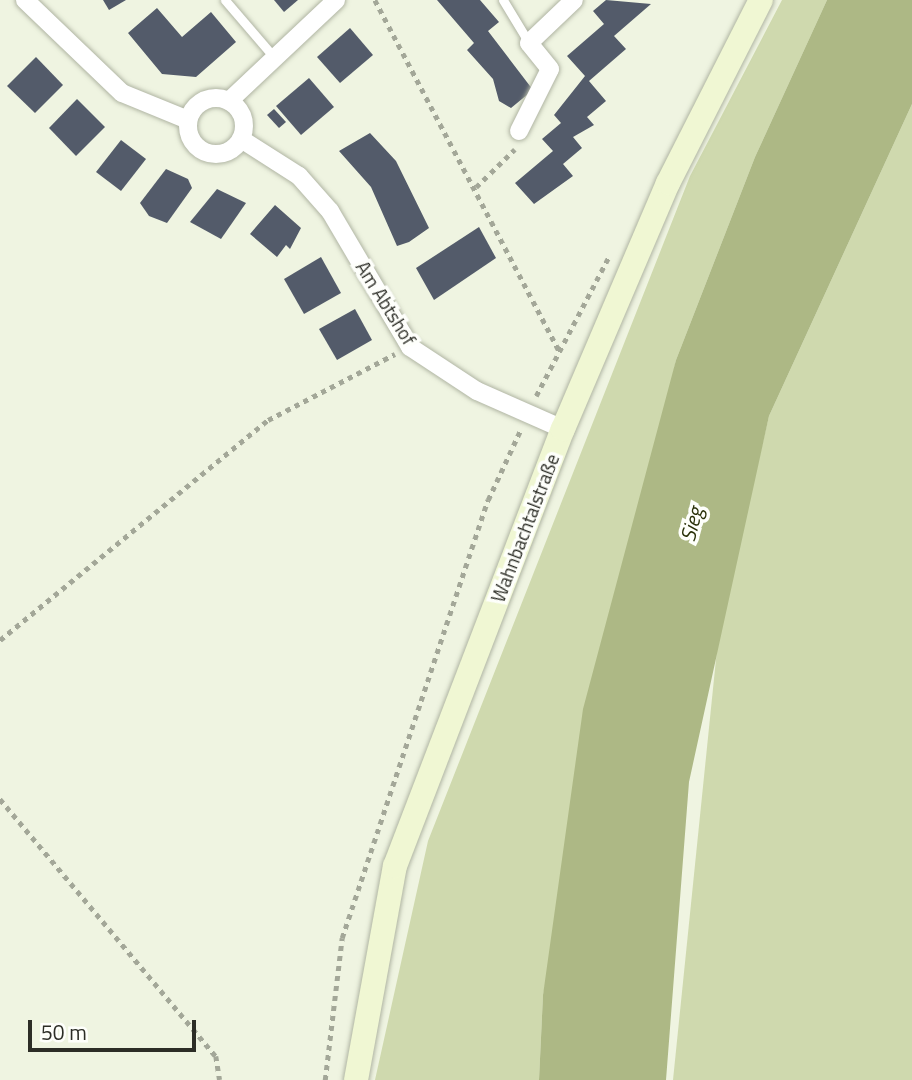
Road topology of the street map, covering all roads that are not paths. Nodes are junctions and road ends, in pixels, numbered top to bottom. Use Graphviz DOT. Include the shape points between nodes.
graph roads {
  1 [pos="25,0"];
  2 [pos="225,0"];
  3 [pos="336,0"];
  4 [pos="503,0"];
  5 [pos="574,0"];
  6 [pos="761,0"];
  7 [pos="529,43"];
  8 [pos="273,56"];
  9 [pos="229,101"];
  10 [pos="188,120"];
  11 [pos="519,131"];
  12 [pos="241,139"];
  13 [pos="563,429"];
  14 [pos="356,1080"];
  1 -- 10 [label="street" via="122,93"];
  2 -- 8 [label="lane"];
  3 -- 8 [label="street"];
  4 -- 7 [label="lane"];
  5 -- 7 [label="street"];
  6 -- 13 [label="main road, Wahnbachtalstraße" via="668,183"];
  7 -- 11 [label="street" via="550,69"];
  8 -- 9 [label="street"];
  9 -- 10 [label="street" via="201,102"];
  9 -- 12 [label="street" via="244,120"];
  10 -- 12 [label="street" via="189,134 202,150 221,154"];
  12 -- 13 [label="street, Am Abtshof" via="299,176 330,211 410,347 526,415"];
  13 -- 14 [label="main road, Wahnbachtalstraße" via="395,866"];
}
